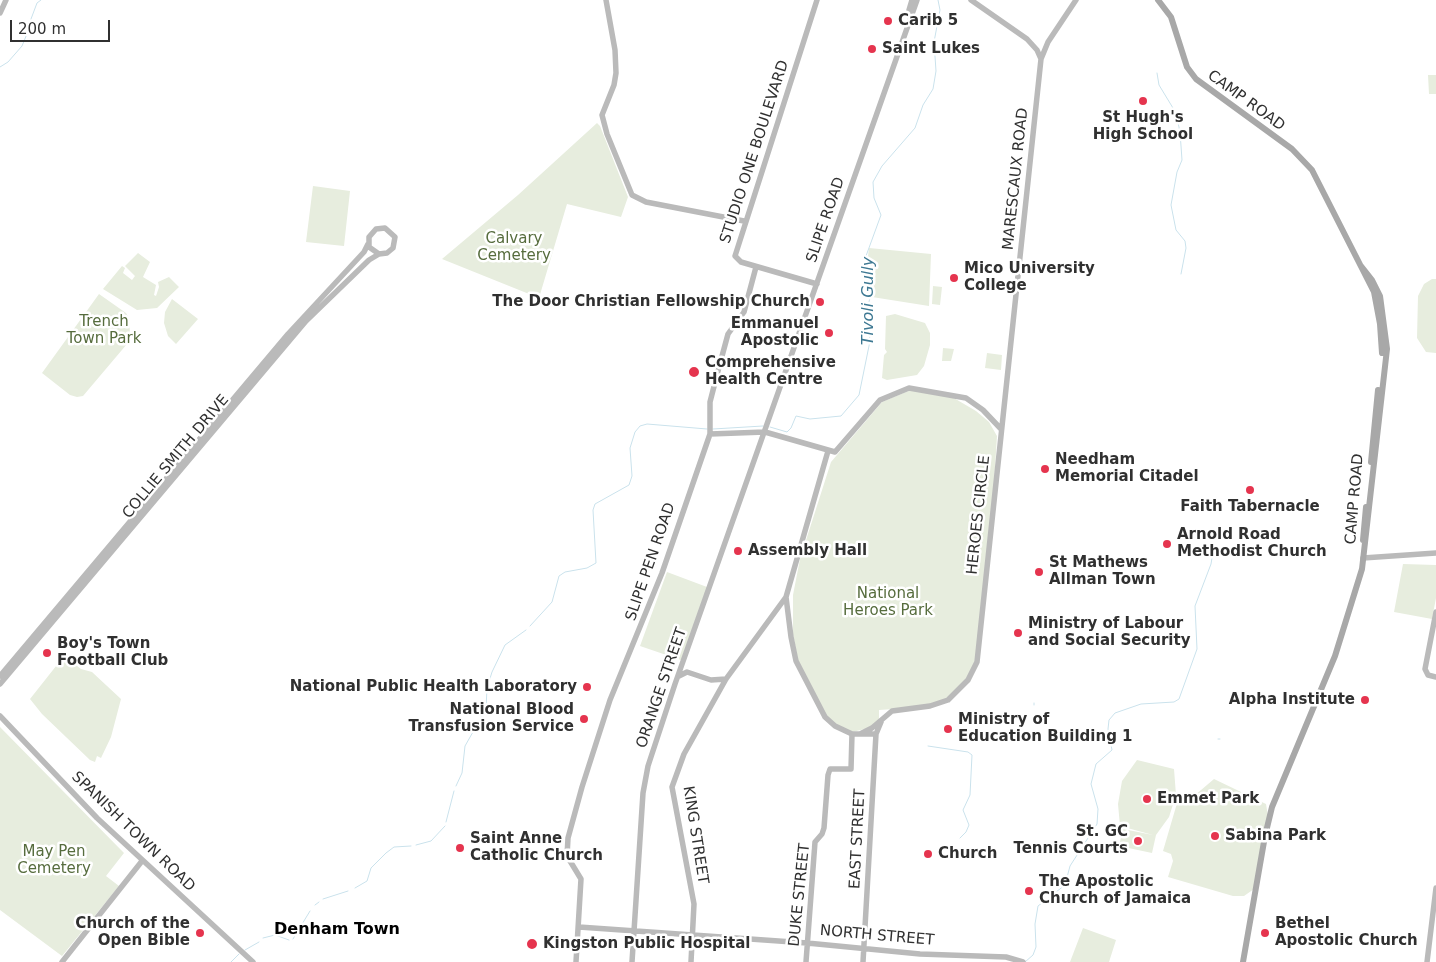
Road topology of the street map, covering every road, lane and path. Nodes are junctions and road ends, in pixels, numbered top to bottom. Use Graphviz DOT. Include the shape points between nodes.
graph roads {
  1 [pos="6,0"];
  2 [pos="606,0"];
  3 [pos="817,0"];
  4 [pos="912,0"];
  5 [pos="917,0"];
  6 [pos="970,0"];
  7 [pos="1076,0"];
  8 [pos="1158,0"];
  9 [pos="0,13"];
  10 [pos="911,16"];
  11 [pos="1048,42"];
  12 [pos="1033,44"];
  13 [pos="1041,59"];
  14 [pos="744,221"];
  15 [pos="368,244"];
  16 [pos="379,254"];
  17 [pos="756,267"];
  18 [pos="817,284"];
  19 [pos="1001,429"];
  20 [pos="765,432"];
  21 [pos="710,434"];
  22 [pos="830,454"];
  23 [pos="1436,548"];
  24 [pos="1428,554"];
  25 [pos="1436,554"];
  26 [pos="1363,558"];
  27 [pos="786,597"];
  28 [pos="1436,612"];
  29 [pos="682,664"];
  30 [pos="692,672"];
  31 [pos="0,676"];
  32 [pos="1436,677"];
  33 [pos="726,679"];
  34 [pos="710,680"];
  35 [pos="0,684"];
  36 [pos="675,684"];
  37 [pos="718,693"];
  38 [pos="0,716"];
  39 [pos="882,719"];
  40 [pos="852,734"];
  41 [pos="860,734"];
  42 [pos="876,734"];
  43 [pos="142,861"];
  44 [pos="1436,888"];
  45 [pos="579,927"];
  46 [pos="634,931"];
  47 [pos="693,936"];
  48 [pos="807,942"];
  49 [pos="864,949"];
  50 [pos="62,962"];
  51 [pos="253,962"];
  52 [pos="576,962"];
  53 [pos="632,962"];
  54 [pos="691,962"];
  55 [pos="806,962"];
  56 [pos="863,962"];
  57 [pos="1022,962"];
  58 [pos="1243,962"];
  59 [pos="1427,962"];
  1 -- 9 [label="street"];
  2 -- 14 [label="street" via="616,73 603,108 603,122 632,195 646,202"];
  3 -- 14 [label="street, STUDIO ONE BOULEVARD"];
  4 -- 10 [label="street, SLIPE ROAD"];
  5 -- 10 [label="street, SLIPE ROAD"];
  6 -- 12 [label="street"];
  7 -- 11 [label="street, MARESCAUX ROAD"];
  8 -- 26 [label="main road, CAMP ROAD" via="1171,17 1187,67 1196,79 1292,149 1312,170 1376,299 1383,349"];
  10 -- 18 [label="street, SLIPE ROAD"];
  11 -- 12 [label="street" via="1041,46"];
  11 -- 13 [label="street, MARESCAUX ROAD"];
  12 -- 13 [label="street"];
  13 -- 19 [label="street, MARESCAUX ROAD"];
  14 -- 17 [label="street, STUDIO ONE BOULEVARD" via="734,256 736,260"];
  15 -- 16 [label="street"];
  15 -- 16 [label="street" via="370,234 376,229 391,231 395,240 393,248"];
  15 -- 31 [label="street, COLLIE SMITH DRIVE" via="288,334"];
  16 -- 35 [label="street, COLLIE SMITH DRIVE" via="291,337"];
  17 -- 18 [label="street, STUDIO ONE BOULEVARD"];
  17 -- 21 [label="street, SLIPE PEN ROAD" via="744,312 728,334 722,354 710,402"];
  18 -- 20 [label="street, SLIPE ROAD"];
  19 -- 22 [label="street" via="966,398 909,388 880,400"];
  19 -- 39 [label="street, HEROES CIRCLE" via="977,662 968,680 948,700 892,712"];
  20 -- 21 [label="street"];
  20 -- 22 [label="street"];
  20 -- 29 [label="street, ORANGE STREET"];
  21 -- 45 [label="street, SLIPE PEN ROAD" via="662,573 622,667 582,787 566,849 566,856 579,874"];
  22 -- 27 [label="street" via="803,533"];
  23 -- 24 [label="street"];
  24 -- 25 [label="street"];
  24 -- 26 [label="street"];
  26 -- 58 [label="main road, CAMP ROAD" via="1335,656 1272,806"];
  27 -- 33 [label="street, KING STREET"];
  27 -- 40 [label="street" via="790,637 802,675 824,717"];
  28 -- 32 [label="street" via="1425,669 1428,675"];
  29 -- 30 [label="street"];
  29 -- 36 [label="street, ORANGE STREET"];
  30 -- 34 [label="street"];
  30 -- 36 [label="street" via="681,674"];
  33 -- 34 [label="street"];
  33 -- 37 [label="street, KING STREET"];
  34 -- 37 [label="street"];
  36 -- 46 [label="street, ORANGE STREET" via="648,766 643,793"];
  37 -- 47 [label="street, KING STREET" via="678,767 672,787 694,904"];
  38 -- 43 [label="street, SPANISH TOWN ROAD"];
  39 -- 41 [label="street, HEROES CIRCLE"];
  39 -- 42 [label="street, EAST STREET"];
  40 -- 41 [label="street"];
  40 -- 48 [label="street, DUKE STREET" via="851,769 835,768 828,772 824,828 815,842"];
  41 -- 42 [label="street"];
  42 -- 49 [label="street, EAST STREET"];
  43 -- 50 [label="street"];
  43 -- 51 [label="street, SPANISH TOWN ROAD"];
  44 -- 59 [label="street"];
  45 -- 46 [label="street, NORTH STREET"];
  45 -- 52 [label="street"];
  46 -- 47 [label="street, NORTH STREET"];
  46 -- 53 [label="street, ORANGE STREET"];
  47 -- 48 [label="street, NORTH STREET"];
  47 -- 54 [label="street, KING STREET"];
  48 -- 49 [label="street, NORTH STREET"];
  48 -- 55 [label="street, DUKE STREET"];
  49 -- 56 [label="street, EAST STREET"];
  49 -- 57 [label="street, NORTH STREET" via="1006,957"];
}
